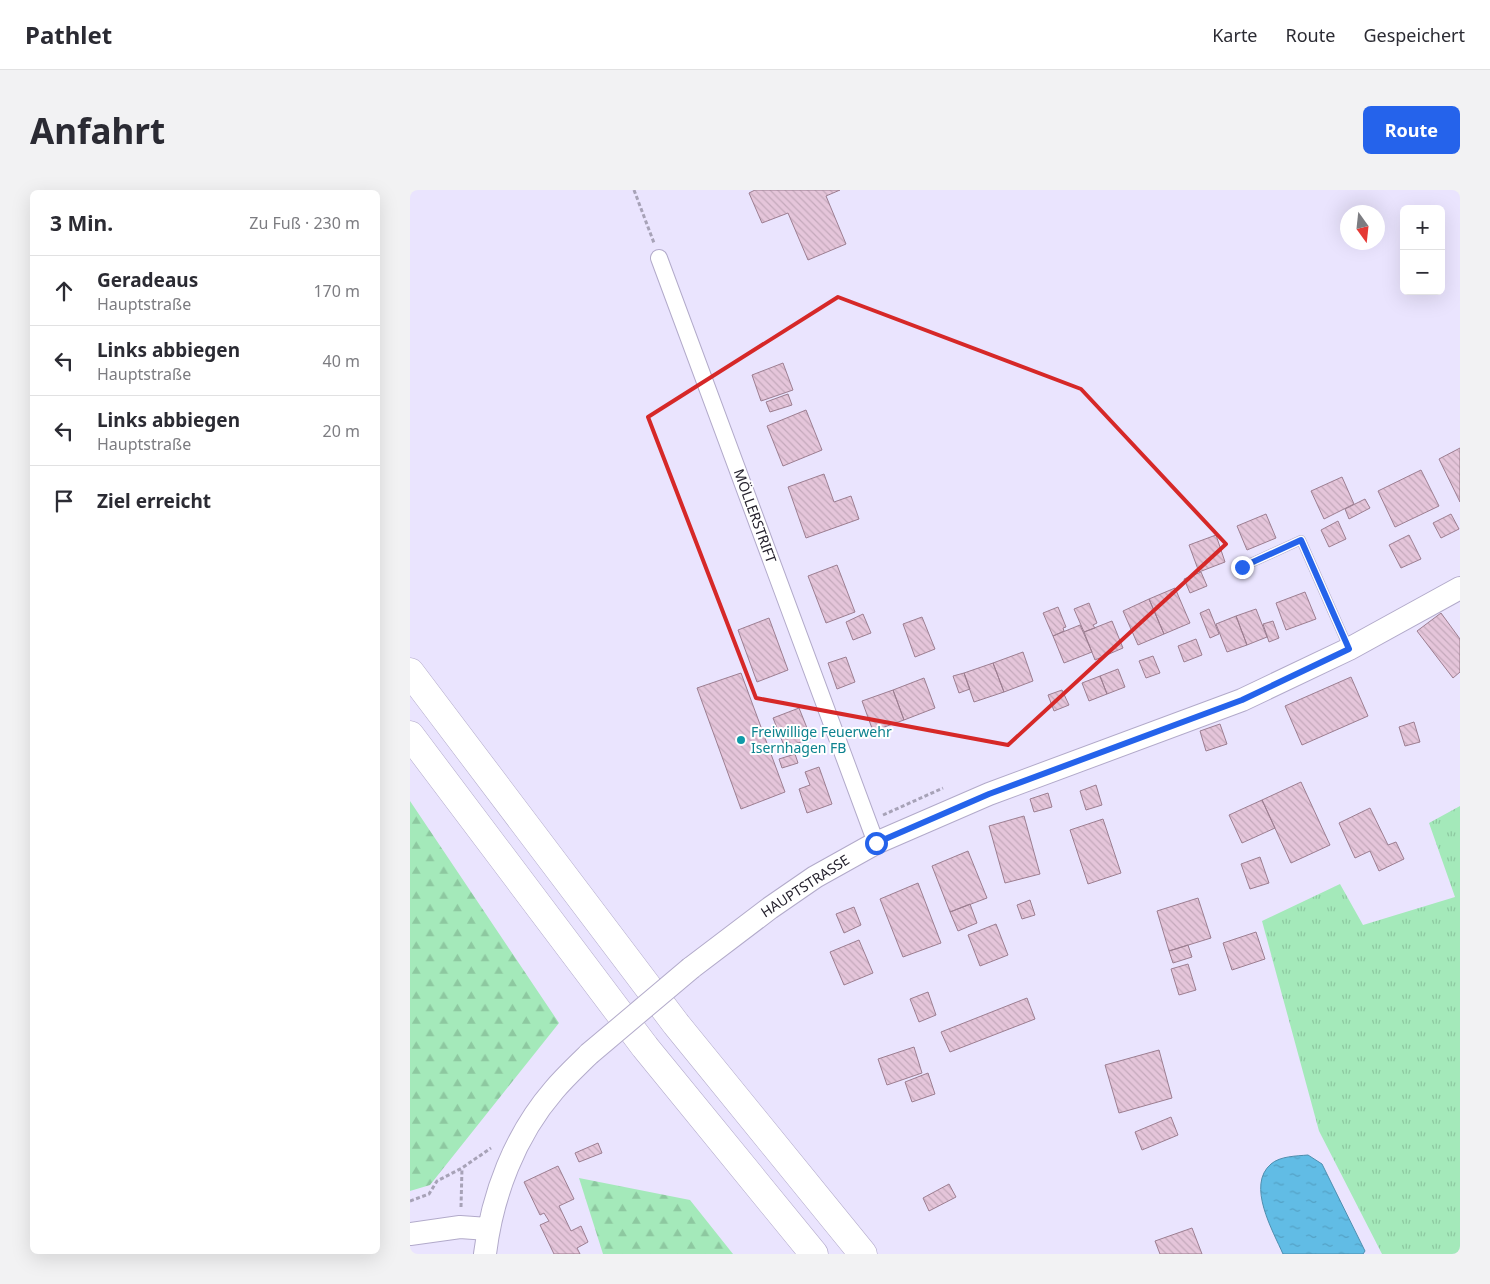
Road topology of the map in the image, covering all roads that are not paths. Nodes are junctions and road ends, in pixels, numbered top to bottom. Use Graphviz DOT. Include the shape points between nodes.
graph roads {
  1 [pos="659,258"];
  2 [pos="1242,567"];
  3 [pos="1460,588"];
  4 [pos="1349,649"];
  5 [pos="410,672"];
  6 [pos="410,735"];
  7 [pos="876,843"];
  8 [pos="488,1229"];
  9 [pos="410,1234"];
  10 [pos="485,1254"];
  11 [pos="814,1254"];
  12 [pos="863,1254"];
  1 -- 7 [label="street, MÖLLERSTRIFT"];
  2 -- 4 [label="lane" via="1301,540"];
  3 -- 4 [label="main road, HAUPTSTRASSE"];
  4 -- 7 [label="main road, HAUPTSTRASSE" via="1242,700 989,794"];
  5 -- 12 [label="highway" via="676,1024"];
  6 -- 11 [label="highway" via="645,1047"];
  7 -- 8 [label="main road, HAUPTSTRASSE, bridge" via="815,877 770,908 691,968 589,1054 554,1090 529,1124 506,1172"];
  8 -- 9 [label="main road" via="460,1227"];
  8 -- 10 [label="main road, HAUPTSTRASSE"];
}
